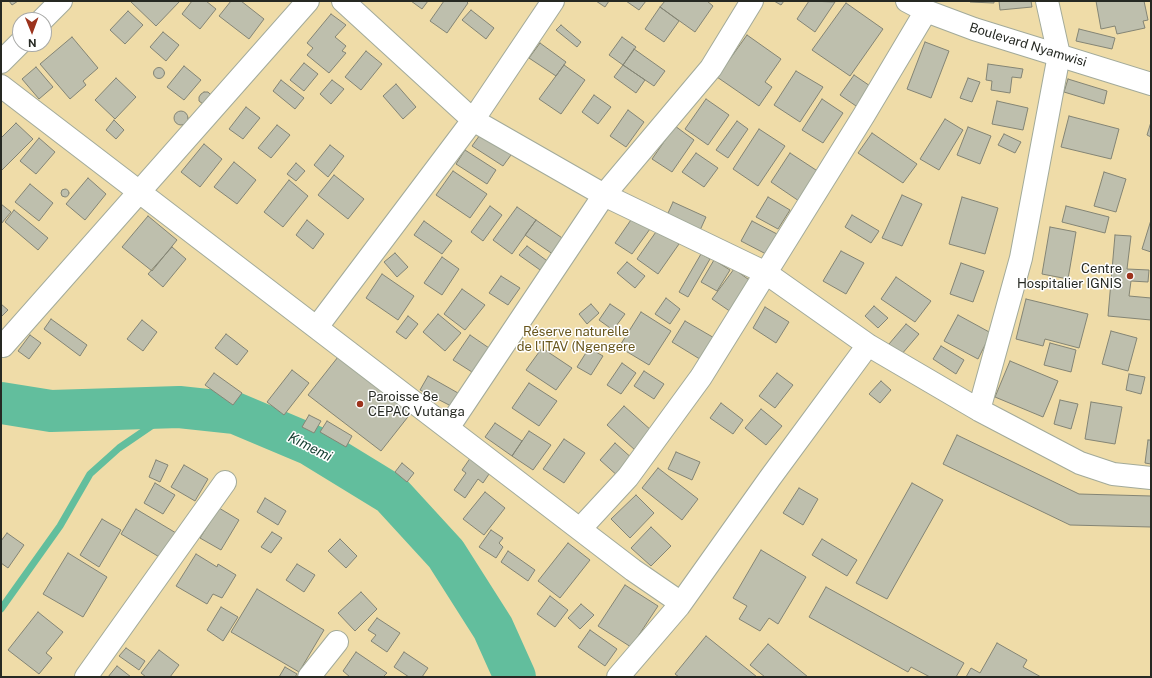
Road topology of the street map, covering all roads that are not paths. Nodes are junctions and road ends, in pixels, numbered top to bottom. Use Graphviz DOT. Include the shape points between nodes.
graph roads {
  1 [pos="61,1"];
  2 [pos="308,1"];
  3 [pos="343,1"];
  4 [pos="553,1"];
  5 [pos="752,1"];
  6 [pos="907,1"];
  7 [pos="1047,1"];
  8 [pos="926,11"];
  9 [pos="50,12"];
  10 [pos="12,51"];
  11 [pos="1060,55"];
  12 [pos="1,62"];
  13 [pos="1151,84"];
  14 [pos="1,86"];
  15 [pos="473,120"];
  16 [pos="140,193"];
  17 [pos="604,195"];
  18 [pos="766,272"];
  19 [pos="317,327"];
  20 [pos="868,345"];
  21 [pos="3,346"];
  22 [pos="979,410"];
  23 [pos="448,428"];
  24 [pos="1151,478"];
  25 [pos="225,482"];
  26 [pos="580,529"];
  27 [pos="681,603"];
  28 [pos="337,642"];
  29 [pos="86,677"];
  30 [pos="309,677"];
  31 [pos="618,677"];
  1 -- 9 [label="street"];
  2 -- 16 [label="street"];
  3 -- 15 [label="street"];
  4 -- 15 [label="street"];
  5 -- 17 [label="street" via="711,68"];
  6 -- 8 [label="street, Boulevard Nyamwisi"];
  7 -- 11 [label="street"];
  8 -- 11 [label="street, Boulevard Nyamwisi" via="974,29"];
  8 -- 18 [label="street"];
  10 -- 12 [label="street"];
  11 -- 13 [label="street, Boulevard Nyamwisi"];
  11 -- 22 [label="street" via="1021,258"];
  14 -- 16 [label="street"];
  15 -- 17 [label="street"];
  15 -- 19 [label="street"];
  16 -- 19 [label="street"];
  16 -- 21 [label="street"];
  17 -- 18 [label="street"];
  17 -- 23 [label="street"];
  18 -- 20 [label="street"];
  18 -- 26 [label="street" via="701,377 655,442 628,477"];
  19 -- 23 [label="street"];
  20 -- 22 [label="street"];
  20 -- 27 [label="street"];
  22 -- 24 [label="street" via="1080,463 1114,474"];
  23 -- 26 [label="street"];
  25 -- 29 [label="street"];
  26 -- 27 [label="street"];
  27 -- 31 [label="street"];
  28 -- 30 [label="street"];
}
